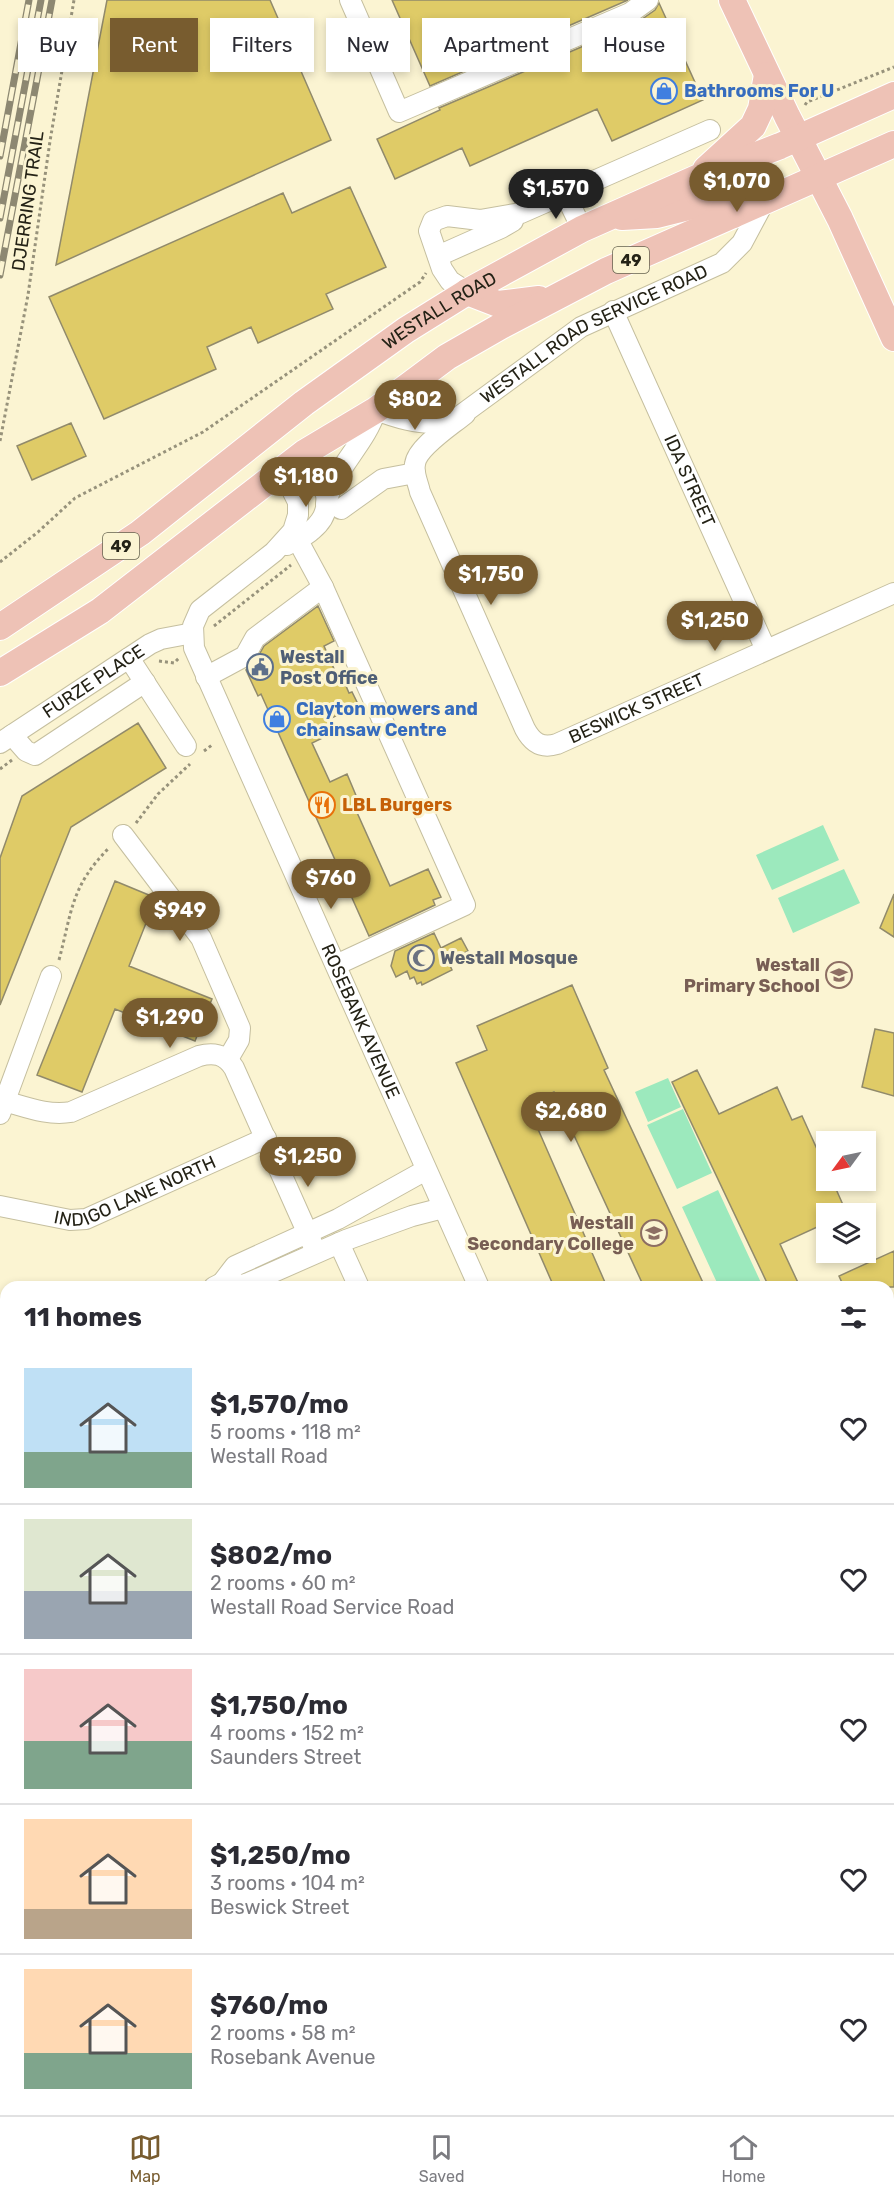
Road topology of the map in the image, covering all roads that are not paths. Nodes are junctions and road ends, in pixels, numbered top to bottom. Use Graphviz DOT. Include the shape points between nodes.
graph roads {
  1 [pos="350,0"];
  2 [pos="648,0"];
  3 [pos="732,0"];
  4 [pos="767,75"];
  5 [pos="894,95"];
  6 [pos="792,127"];
  7 [pos="710,130"];
  8 [pos="894,144"];
  9 [pos="818,177"];
  10 [pos="697,178"];
  11 [pos="565,194"];
  12 [pos="765,200"];
  13 [pos="521,213"];
  14 [pos="733,214"];
  15 [pos="610,217"];
  16 [pos="582,229"];
  17 [pos="438,256"];
  18 [pos="467,292"];
  19 [pos="556,297"];
  20 [pos="613,311"];
  21 [pos="894,338"];
  22 [pos="376,410"];
  23 [pos="465,414"];
  24 [pos="267,432"];
  25 [pos="304,453"];
  26 [pos="282,470"];
  27 [pos="417,478"];
  28 [pos="334,507"];
  29 [pos="297,539"];
  30 [pos="274,552"];
  31 [pos="323,587"];
  32 [pos="894,593"];
  33 [pos="0,627"];
  34 [pos="193,633"];
  35 [pos="766,650"];
  36 [pos="129,658"];
  37 [pos="0,673"];
  38 [pos="206,677"];
  39 [pos="145,682"];
  40 [pos="6,739"];
  41 [pos="186,746"];
  42 [pos="123,835"];
  43 [pos="336,965"];
  44 [pos="51,976"];
  45 [pos="228,1059"];
  46 [pos="2,1108"];
  47 [pos="266,1138"];
  48 [pos="426,1170"];
  49 [pos="0,1206"];
  50 [pos="443,1208"];
  51 [pos="308,1233"];
  52 [pos="339,1243"];
  53 [pos="316,1252"];
  54 [pos="222,1281"];
  55 [pos="253,1281"];
  56 [pos="356,1281"];
  57 [pos="476,1281"];
  1 -- 2 [label="street" via="399,112 630,13"];
  3 -- 4 [label="main road"];
  4 -- 6 [label="main road"];
  4 -- 10 [label="main road" via="753,126"];
  5 -- 6 [label="main road, WESTALL ROAD / 49"];
  6 -- 9 [label="main road"];
  6 -- 10 [label="main road, WESTALL ROAD / 49"];
  7 -- 11 [label="street"];
  8 -- 9 [label="main road, 49"];
  9 -- 12 [label="main road, 49"];
  9 -- 21 [label="main road"];
  10 -- 15 [label="main road, WESTALL ROAD / 49"];
  11 -- 13 [label="street"];
  11 -- 16 [label="street"];
  12 -- 14 [label="main road, 49"];
  12 -- 20 [label="street, WESTALL ROAD SERVICE ROAD" via="742,243 722,263"];
  13 -- 17 [label="street" via="501,228"];
  13 -- 17 [label="street" via="491,219 436,219 429,231"];
  14 -- 15 [label="main road" via="709,202 657,215"];
  14 -- 19 [label="main road, 49"];
  15 -- 16 [label="main road, WESTALL ROAD / 49"];
  16 -- 18 [label="main road, WESTALL ROAD / 49"];
  17 -- 18 [label="street" via="446,278"];
  18 -- 19 [label="main road" via="498,304"];
  18 -- 24 [label="main road, WESTALL ROAD / 49" via="365,358"];
  19 -- 22 [label="main road, 49" via="447,357"];
  20 -- 23 [label="street, WESTALL ROAD SERVICE ROAD" via="581,327"];
  20 -- 35 [label="street, IDA STREET"];
  22 -- 23 [label="street, WESTALL ROAD SERVICE ROAD" via="435,423 449,422"];
  22 -- 25 [label="main road, 49"];
  22 -- 28 [label="street" via="371,426 333,482"];
  23 -- 27 [label="street" via="422,450 415,460"];
  24 -- 25 [label="main road"];
  24 -- 26 [label="main road"];
  24 -- 33 [label="main road, WESTALL ROAD / 49" via="140,533"];
  25 -- 26 [label="main road, 49"];
  25 -- 28 [label="street"];
  26 -- 30 [label="street" via="297,499 299,513 293,531"];
  26 -- 37 [label="main road, 49" via="100,611"];
  27 -- 28 [label="street" via="383,479"];
  27 -- 35 [label="street, BESWICK STREET" via="525,729 542,746 557,744"];
  28 -- 29 [label="street" via="309,533"];
  29 -- 30 [label="street"];
  29 -- 31 [label="street"];
  30 -- 34 [label="street" via="204,605 194,621"];
  31 -- 38 [label="street" via="255,638 245,656"];
  31 -- 43 [label="street" via="465,905"];
  32 -- 35 [label="street, BESWICK STREET"];
  34 -- 36 [label="street, FURZE PLACE" via="156,640"];
  34 -- 38 [label="street, ROSEBANK AVENUE" via="194,648"];
  36 -- 39 [label="street"];
  36 -- 40 [label="street, FURZE PLACE"];
  38 -- 43 [label="street, ROSEBANK AVENUE"];
  39 -- 40 [label="street" via="35,755"];
  39 -- 41 [label="street"];
  42 -- 45 [label="street" via="206,947 240,1028 239,1040"];
  43 -- 48 [label="street, ROSEBANK AVENUE"];
  44 -- 46 [label="street"];
  45 -- 46 [label="street" via="214,1054 199,1056 71,1112"];
  45 -- 47 [label="street"];
  47 -- 49 [label="street, INDIGO LANE NORTH" via="86,1219 70,1220"];
  47 -- 51 [label="street"];
  48 -- 50 [label="street, ROSEBANK AVENUE"];
  48 -- 51 [label="street"];
  50 -- 52 [label="street"];
  50 -- 57 [label="street, ROSEBANK AVENUE"];
  51 -- 53 [label="street"];
  51 -- 54 [label="street" via="235,1266"];
  52 -- 53 [label="street"];
  52 -- 56 [label="street"];
  53 -- 55 [label="street"];
}
